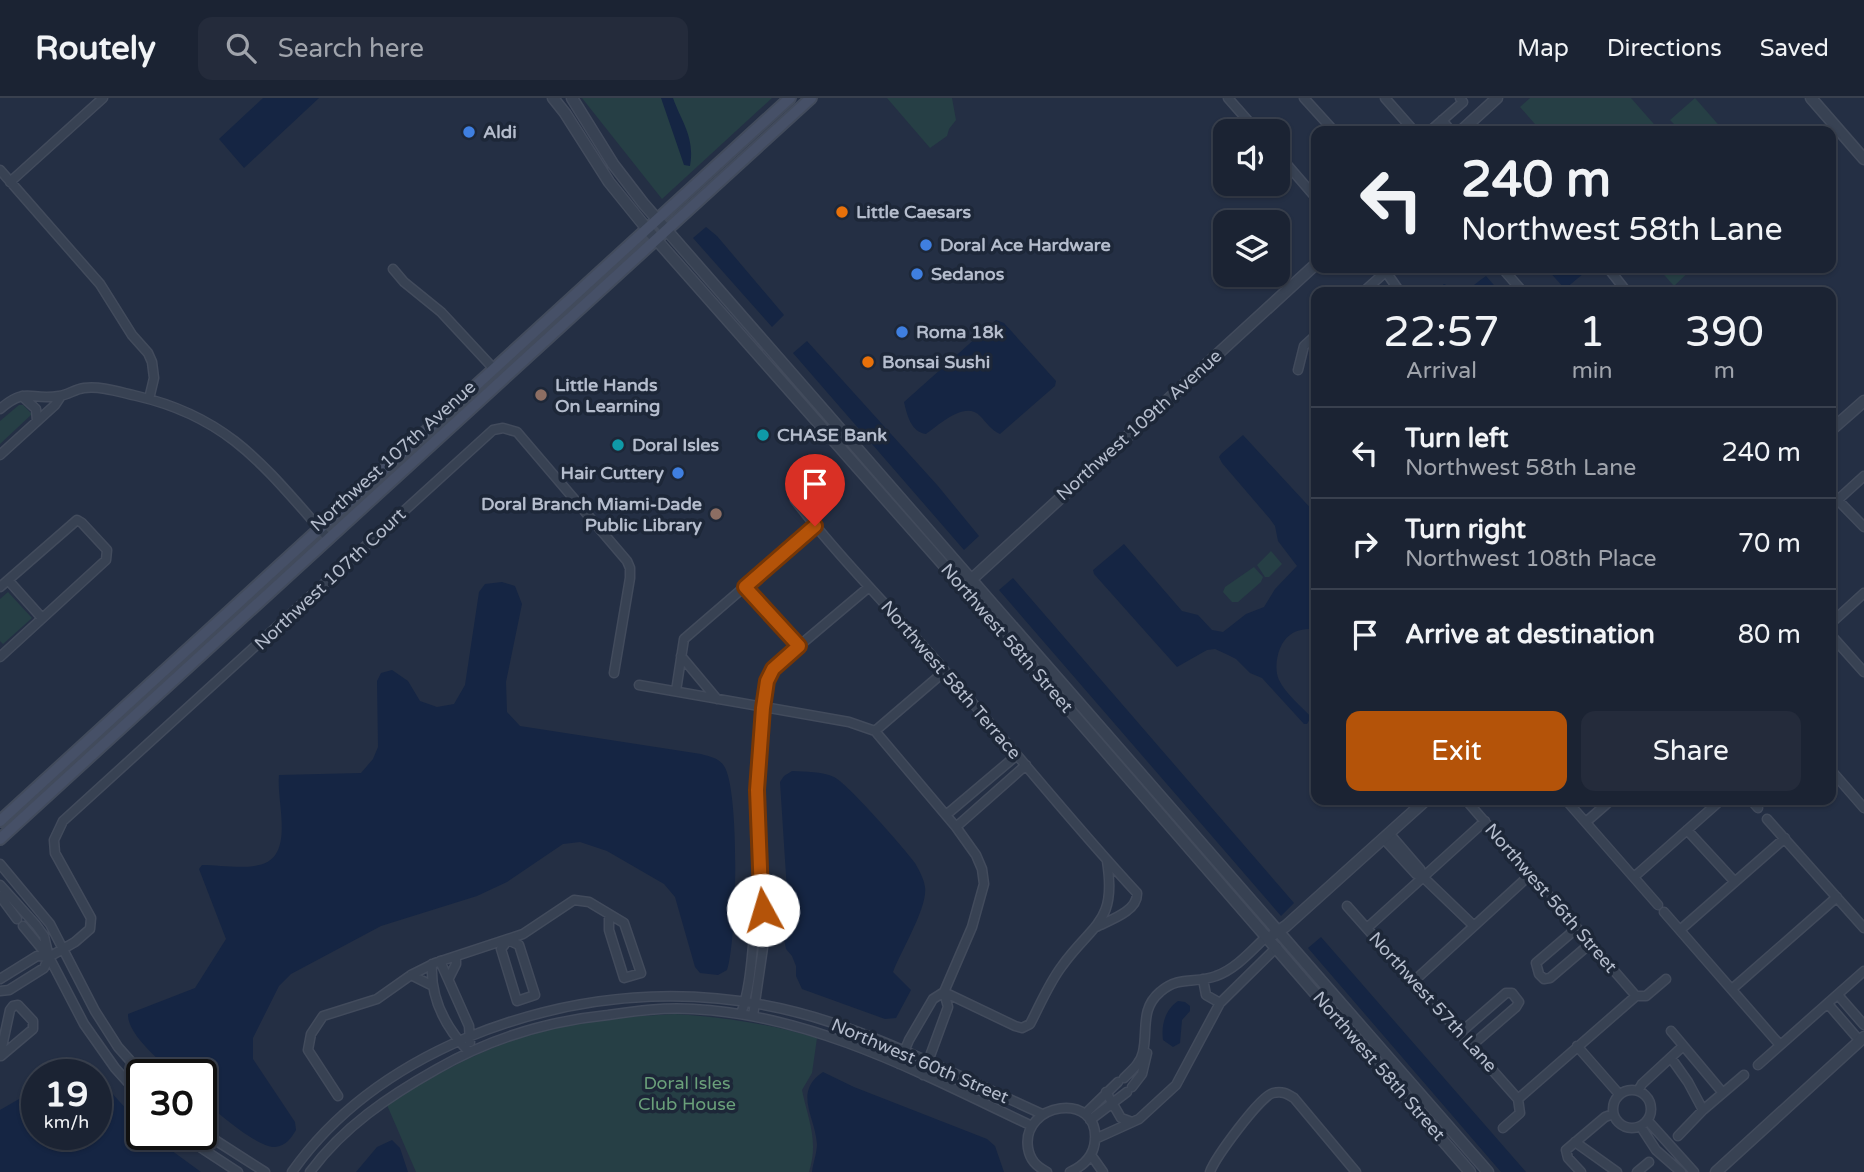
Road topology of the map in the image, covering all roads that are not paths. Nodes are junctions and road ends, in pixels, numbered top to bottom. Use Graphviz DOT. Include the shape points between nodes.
graph roads {
  1 [pos="103,98"];
  2 [pos="553,98"];
  3 [pos="572,98"];
  4 [pos="790,98"];
  5 [pos="811,98"];
  6 [pos="1228,98"];
  7 [pos="1304,98"];
  8 [pos="1385,98"];
  9 [pos="1497,98"];
  10 [pos="1811,98"];
  11 [pos="1462,100"];
  12 [pos="1246,119"];
  13 [pos="1442,120"];
  14 [pos="1329,126"];
  15 [pos="1410,126"];
  16 [pos="1435,126"];
  17 [pos="1447,126"];
  18 [pos="1466,126"];
  19 [pos="1835,126"];
  20 [pos="1836,127"];
  21 [pos="1864,159"];
  22 [pos="1290,169"];
  23 [pos="0,170"];
  24 [pos="10,181"];
  25 [pos="1311,192"];
  26 [pos="657,220"];
  27 [pos="647,229"];
  28 [pos="666,230"];
  29 [pos="656,239"];
  30 [pos="393,269"];
  31 [pos="1311,269"];
  32 [pos="1382,273"];
  33 [pos="1506,273"];
  34 [pos="1612,273"];
  35 [pos="1368,287"];
  36 [pos="1519,287"];
  37 [pos="1624,287"];
  38 [pos="1311,340"];
  39 [pos="494,369"];
  40 [pos="1298,370"];
  41 [pos="21,395"];
  42 [pos="61,396"];
  43 [pos="149,398"];
  44 [pos="1864,401"];
  45 [pos="0,409"];
  46 [pos="37,421"];
  47 [pos="1836,426"];
  48 [pos="0,455"];
  49 [pos="1864,476"];
  50 [pos="1836,495"];
  51 [pos="1840,499"];
  52 [pos="795,500"];
  53 [pos="1836,502"];
  54 [pos="815,526"];
  55 [pos="1864,527"];
  56 [pos="320,528"];
  57 [pos="329,538"];
  58 [pos="972,579"];
  59 [pos="8,580"];
  60 [pos="0,587"];
  61 [pos="745,587"];
  62 [pos="869,587"];
  63 [pos="963,587"];
  64 [pos="1864,593"];
  65 [pos="42,618"];
  66 [pos="1836,619"];
  67 [pos="1836,641"];
  68 [pos="799,646"];
  69 [pos="1,654"];
  70 [pos="681,656"];
  71 [pos="945,671"];
  72 [pos="1864,672"];
  73 [pos="614,673"];
  74 [pos="639,685"];
  75 [pos="676,691"];
  76 [pos="717,699"];
  77 [pos="763,708"];
  78 [pos="875,731"];
  79 [pos="1017,755"];
  80 [pos="1026,765"];
  81 [pos="1836,776"];
  82 [pos="1419,805"];
  83 [pos="1471,805"];
  84 [pos="1571,805"];
  85 [pos="1605,805"];
  86 [pos="1715,805"];
  87 [pos="1755,805"];
  88 [pos="1758,808"];
  89 [pos="1864,808"];
  90 [pos="946,816"];
  91 [pos="1767,819"];
  92 [pos="0,821"];
  93 [pos="1485,821"];
  94 [pos="1586,822"];
  95 [pos="956,827"];
  96 [pos="1687,830"];
  97 [pos="1386,836"];
  98 [pos="1785,838"];
  99 [pos="0,839"];
  100 [pos="1107,861"];
  101 [pos="0,864"];
  102 [pos="1531,874"];
  103 [pos="1423,877"];
  104 [pos="1634,877"];
  105 [pos="1735,882"];
  106 [pos="0,885"];
  107 [pos="761,894"];
  108 [pos="0,896"];
  109 [pos="1837,897"];
  110 [pos="1658,905"];
  111 [pos="1347,906"];
  112 [pos="1664,912"];
  113 [pos="609,915"];
  114 [pos="45,918"];
  115 [pos="36,925"];
  116 [pos="22,926"];
  117 [pos="1474,926"];
  118 [pos="1096,927"];
  119 [pos="1367,928"];
  120 [pos="1577,928"];
  121 [pos="1864,928"];
  122 [pos="1680,930"];
  123 [pos="1279,932"];
  124 [pos="1267,936"];
  125 [pos="508,940"];
  126 [pos="1591,943"];
  127 [pos="1277,947"];
  128 [pos="64,949"];
  129 [pos="456,956"];
  130 [pos="49,957"];
  131 [pos="436,963"];
  132 [pos="1864,971"];
  133 [pos="411,975"];
  134 [pos="449,978"];
  135 [pos="0,979"];
  136 [pos="1203,979"];
  137 [pos="1665,979"];
  138 [pos="1414,981"];
  139 [pos="432,985"];
  140 [pos="1731,989"];
  141 [pos="0,991"];
  142 [pos="944,992"];
  143 [pos="1838,995"];
  144 [pos="456,996"];
  145 [pos="1636,996"];
  146 [pos="745,1001"];
  147 [pos="438,1002"];
  148 [pos="756,1003"];
  149 [pos="1220,1003"];
  150 [pos="1828,1004"];
  151 [pos="741,1014"];
  152 [pos="754,1016"];
  153 [pos="1864,1025"];
  154 [pos="1671,1031"];
  155 [pos="1460,1033"];
  156 [pos="470,1037"];
  157 [pos="1144,1039"];
  158 [pos="1862,1039"];
  159 [pos="459,1041"];
  160 [pos="1780,1045"];
  161 [pos="1472,1046"];
  162 [pos="1577,1046"];
  163 [pos="1682,1047"];
  164 [pos="469,1052"];
  165 [pos="904,1052"];
  166 [pos="1,1056"];
  167 [pos="1671,1058"];
  168 [pos="129,1059"];
  169 [pos="929,1063"];
  170 [pos="899,1064"];
  171 [pos="1758,1065"];
  172 [pos="923,1075"];
  173 [pos="1744,1075"];
  174 [pos="126,1080"];
  175 [pos="1639,1091"];
  176 [pos="1106,1092"];
  177 [pos="1723,1093"];
  178 [pos="1619,1094"];
  179 [pos="338,1096"];
  180 [pos="1518,1099"];
  181 [pos="1114,1103"];
  182 [pos="1703,1110"];
  183 [pos="1042,1114"];
  184 [pos="1613,1114"];
  185 [pos="1088,1117"];
  186 [pos="1132,1122"];
  187 [pos="1644,1124"];
  188 [pos="1032,1126"];
  189 [pos="1503,1128"];
  190 [pos="1660,1136"];
  191 [pos="1678,1136"];
  192 [pos="1095,1139"];
  193 [pos="217,1140"];
  194 [pos="1575,1142"];
  195 [pos="1652,1143"];
  196 [pos="204,1150"];
  197 [pos="1091,1155"];
  198 [pos="1649,1161"];
  199 [pos="1076,1171"];
  200 [pos="238,1172"];
  201 [pos="265,1172"];
  202 [pos="292,1172"];
  203 [pos="310,1172"];
  204 [pos="1047,1172"];
  205 [pos="1103,1172"];
  206 [pos="1210,1172"];
  207 [pos="1356,1172"];
  208 [pos="1470,1172"];
  209 [pos="1488,1172"];
  210 [pos="1581,1172"];
  211 [pos="1617,1172"];
  212 [pos="1637,1172"];
  213 [pos="1681,1172"];
  214 [pos="1694,1172"];
  215 [pos="1717,1172"];
  1 -- 24 [label="street"];
  2 -- 27 [label="street, Northwest 58th Street"];
  3 -- 26 [label="street, Northwest 58th Street" via="613,164"];
  4 -- 26 [label="main road, Northwest 107th Avenue"];
  5 -- 28 [label="main road, Northwest 107th Avenue"];
  6 -- 12 [label="street"];
  7 -- 14 [label="street"];
  8 -- 15 [label="street"];
  9 -- 18 [label="street"];
  10 -- 19 [label="street"];
  11 -- 13 [label="street"];
  13 -- 16 [label="street"];
  13 -- 17 [label="street"];
  20 -- 21 [label="street"];
  22 -- 25 [label="street"];
  23 -- 24 [label="street"];
  24 -- 43 [label="street" via="100,284 148,353 154,370"];
  26 -- 27 [label="main road, Northwest 107th Avenue"];
  26 -- 28 [label="street, Northwest 58th Street"];
  27 -- 29 [label="street, Northwest 58th Street"];
  27 -- 39 [label="main road, Northwest 107th Avenue"];
  28 -- 29 [label="main road, Northwest 107th Avenue"];
  28 -- 58 [label="street, Northwest 58th Street"];
  29 -- 57 [label="main road, Northwest 107th Avenue"];
  29 -- 63 [label="street, Northwest 58th Street"];
  30 -- 39 [label="street" via="442,312"];
  31 -- 58 [label="street, Northwest 109th Avenue"];
  32 -- 35 [label="street"];
  33 -- 36 [label="street"];
  34 -- 37 [label="street"];
  38 -- 40 [label="street" via="1304,346"];
  39 -- 56 [label="main road, Northwest 107th Avenue"];
  41 -- 42 [label="street"];
  41 -- 45 [label="street"];
  41 -- 46 [label="street" via="36,409"];
  42 -- 43 [label="street" via="80,388 101,388"];
  42 -- 46 [label="street"];
  43 -- 56 [label="street" via="219,428 251,453"];
  44 -- 47 [label="street"];
  46 -- 48 [label="street"];
  49 -- 51 [label="street"];
  50 -- 51 [label="street"];
  51 -- 53 [label="street"];
  51 -- 55 [label="street"];
  52 -- 54 [label="street, Northwest 58th Terrace"];
  54 -- 61 [label="street"];
  54 -- 62 [label="street, Northwest 58th Terrace"];
  56 -- 57 [label="street"];
  56 -- 92 [label="main road, Northwest 107th Avenue"];
  57 -- 99 [label="main road, Northwest 107th Avenue"];
  58 -- 63 [label="street, Northwest 109th Avenue"];
  58 -- 123 [label="street, Northwest 58th Street"];
  59 -- 60 [label="street"];
  59 -- 65 [label="street"];
  59 -- 65 [label="street" via="76,520 107,550 106,560"];
  61 -- 68 [label="street"];
  61 -- 70 [label="street" via="684,639"];
  62 -- 68 [label="street"];
  62 -- 71 [label="street, Northwest 58th Terrace"];
  63 -- 124 [label="street, Northwest 58th Street"];
  64 -- 66 [label="street"];
  65 -- 69 [label="street"];
  67 -- 72 [label="street"];
  68 -- 77 [label="street" via="773,669"];
  70 -- 75 [label="street"];
  70 -- 76 [label="street"];
  71 -- 78 [label="street"];
  71 -- 79 [label="street, Northwest 58th Terrace"];
  73 -- 128 [label="street, Northwest 107th Court" via="630,568 517,432 494,430 63,821 54,840 55,853 91,919 90,929"];
  74 -- 75 [label="street"];
  75 -- 76 [label="street"];
  76 -- 77 [label="street"];
  77 -- 78 [label="street" via="849,722"];
  77 -- 107 [label="street" via="757,790"];
  78 -- 90 [label="street"];
  79 -- 80 [label="street, Northwest 58th Terrace"];
  79 -- 90 [label="street"];
  80 -- 95 [label="street"];
  80 -- 100 [label="street, Northwest 58th Terrace"];
  81 -- 89 [label="street"];
  82 -- 97 [label="street"];
  83 -- 93 [label="street, Northwest 56th Street"];
  84 -- 94 [label="street"];
  85 -- 94 [label="street"];
  86 -- 96 [label="street"];
  87 -- 88 [label="street"];
  90 -- 95 [label="street"];
  91 -- 98 [label="street"];
  93 -- 102 [label="street, Northwest 56th Street"];
  93 -- 103 [label="street"];
  94 -- 104 [label="street"];
  95 -- 142 [label="street" via="976,855 984,884 972,927"];
  96 -- 104 [label="street"];
  96 -- 105 [label="street"];
  97 -- 103 [label="street"];
  97 -- 123 [label="street"];
  98 -- 105 [label="street"];
  98 -- 109 [label="street"];
  100 -- 118 [label="street" via="1110,898"];
  100 -- 118 [label="street, Northwest 58th Terrace" via="1137,893 1138,900"];
  101 -- 114 [label="street"];
  102 -- 117 [label="street"];
  102 -- 120 [label="street, Northwest 56th Street"];
  103 -- 117 [label="street"];
  103 -- 119 [label="street"];
  104 -- 110 [label="street"];
  105 -- 122 [label="street"];
  106 -- 115 [label="street"];
  107 -- 146 [label="street"];
  107 -- 148 [label="street" via="766,927"];
  108 -- 116 [label="street"];
  109 -- 121 [label="street"];
  109 -- 140 [label="street"];
  111 -- 119 [label="street, Northwest 57th Lane"];
  112 -- 122 [label="street"];
  113 -- 113 [label="street" via="608,930 625,978 641,973 626,927"];
  113 -- 125 [label="street" via="589,902 574,900"];
  114 -- 115 [label="street"];
  114 -- 128 [label="street"];
  115 -- 116 [label="street"];
  115 -- 130 [label="street"];
  116 -- 130 [label="street"];
  117 -- 138 [label="street"];
  118 -- 142 [label="street" via="1061,967 1030,1024 1022,1028"];
  119 -- 138 [label="street, Northwest 57th Lane"];
  120 -- 126 [label="street, Northwest 56th Street"];
  120 -- 126 [label="street" via="1536,964 1539,974 1550,978"];
  122 -- 140 [label="street"];
  123 -- 124 [label="street"];
  123 -- 127 [label="street"];
  123 -- 209 [label="street, Northwest 58th Street"];
  124 -- 127 [label="street, Northwest 58th Street"];
  124 -- 136 [label="street" via="1228,970"];
  125 -- 125 [label="street" via="501,949 517,1001 535,995 519,945"];
  125 -- 129 [label="street"];
  126 -- 145 [label="street, Northwest 56th Street"];
  127 -- 149 [label="street"];
  127 -- 208 [label="street, Northwest 58th Street"];
  128 -- 130 [label="street, Northwest 107th Court"];
  128 -- 168 [label="street" via="95,1012"];
  129 -- 131 [label="street"];
  129 -- 134 [label="street"];
  130 -- 135 [label="street, Northwest 107th Court" via="37,956"];
  130 -- 141 [label="street, Northwest 107th Court" via="44,968"];
  130 -- 174 [label="street" via="84,1024"];
  131 -- 133 [label="street"];
  131 -- 134 [label="street"];
  131 -- 139 [label="street"];
  132 -- 143 [label="street"];
  133 -- 139 [label="street"];
  133 -- 179 [label="street" via="377,999 323,1016 308,1050"];
  134 -- 144 [label="street"];
  136 -- 149 [label="street" via="1206,995"];
  136 -- 157 [label="street" via="1171,984 1158,993 1148,1007"];
  137 -- 145 [label="street" via="1646,996"];
  138 -- 155 [label="street, Northwest 57th Lane"];
  139 -- 147 [label="street"];
  140 -- 160 [label="street"];
  142 -- 165 [label="street" via="933,999"];
  142 -- 169 [label="street" via="948,1007"];
  143 -- 150 [label="street"];
  143 -- 153 [label="street"];
  144 -- 147 [label="street"];
  144 -- 156 [label="street"];
  145 -- 162 [label="street"];
  146 -- 148 [label="street, Northwest 60th Street"];
  146 -- 151 [label="street"];
  146 -- 156 [label="street, Northwest 60th Street" via="670,995 606,999 551,1010"];
  147 -- 159 [label="street" via="451,1034"];
  148 -- 152 [label="street"];
  148 -- 165 [label="street, Northwest 60th Street" via="837,1024"];
  149 -- 186 [label="street" via="1176,1085"];
  150 -- 158 [label="street"];
  150 -- 160 [label="street"];
  151 -- 152 [label="street, Northwest 60th Street"];
  151 -- 164 [label="street, Northwest 60th Street" via="678,1008 581,1018"];
  152 -- 170 [label="street, Northwest 60th Street" via="829,1036"];
  154 -- 163 [label="street"];
  155 -- 161 [label="street, Northwest 57th Lane"];
  155 -- 161 [label="street" via="1506,993 1516,996 1516,1007"];
  156 -- 159 [label="street, Northwest 60th Street"];
  156 -- 164 [label="street"];
  157 -- 176 [label="street" via="1143,1055 1135,1067"];
  157 -- 181 [label="street" via="1147,1056 1142,1074"];
  158 -- 215 [label="street"];
  159 -- 164 [label="street"];
  159 -- 202 [label="street, Northwest 60th Street" via="357,1102"];
  160 -- 171 [label="street"];
  161 -- 180 [label="street, Northwest 57th Lane"];
  162 -- 178 [label="street"];
  162 -- 180 [label="street"];
  163 -- 167 [label="street"];
  163 -- 177 [label="street"];
  164 -- 203 [label="street, Northwest 60th Street" via="416,1080 363,1117"];
  165 -- 169 [label="street, Northwest 60th Street"];
  165 -- 170 [label="street"];
  166 -- 166 [label="street" via="10,1010 18,1006 33,1021 33,1029"];
  167 -- 175 [label="street"];
  167 -- 182 [label="street"];
  169 -- 172 [label="street"];
  169 -- 183 [label="street, Northwest 60th Street"];
  170 -- 172 [label="street, Northwest 60th Street"];
  172 -- 188 [label="street, Northwest 60th Street"];
  173 -- 177 [label="street"];
  175 -- 178 [label="street"];
  175 -- 187 [label="street" via="1651,1104"];
  176 -- 181 [label="street"];
  176 -- 185 [label="street"];
  177 -- 182 [label="street"];
  178 -- 184 [label="street"];
  180 -- 189 [label="street" via="1520,1112"];
  181 -- 185 [label="street"];
  181 -- 186 [label="street" via="1121,1118"];
  182 -- 191 [label="street"];
  183 -- 185 [label="street" via="1067,1107"];
  183 -- 188 [label="street"];
  184 -- 187 [label="street" via="1624,1127"];
  184 -- 194 [label="street"];
  185 -- 192 [label="street"];
  186 -- 192 [label="street"];
  187 -- 190 [label="street"];
  187 -- 195 [label="street"];
  188 -- 204 [label="street" via="1029,1155"];
  190 -- 195 [label="street"];
  190 -- 214 [label="street"];
  192 -- 197 [label="street"];
  193 -- 201 [label="street"];
  194 -- 210 [label="street" via="1566,1152"];
  194 -- 211 [label="street"];
  195 -- 213 [label="street"];
  196 -- 200 [label="street"];
  197 -- 199 [label="street"];
  197 -- 205 [label="street"];
  198 -- 212 [label="street"];
  206 -- 207 [label="street" via="1264,1097 1284,1092"];
}
